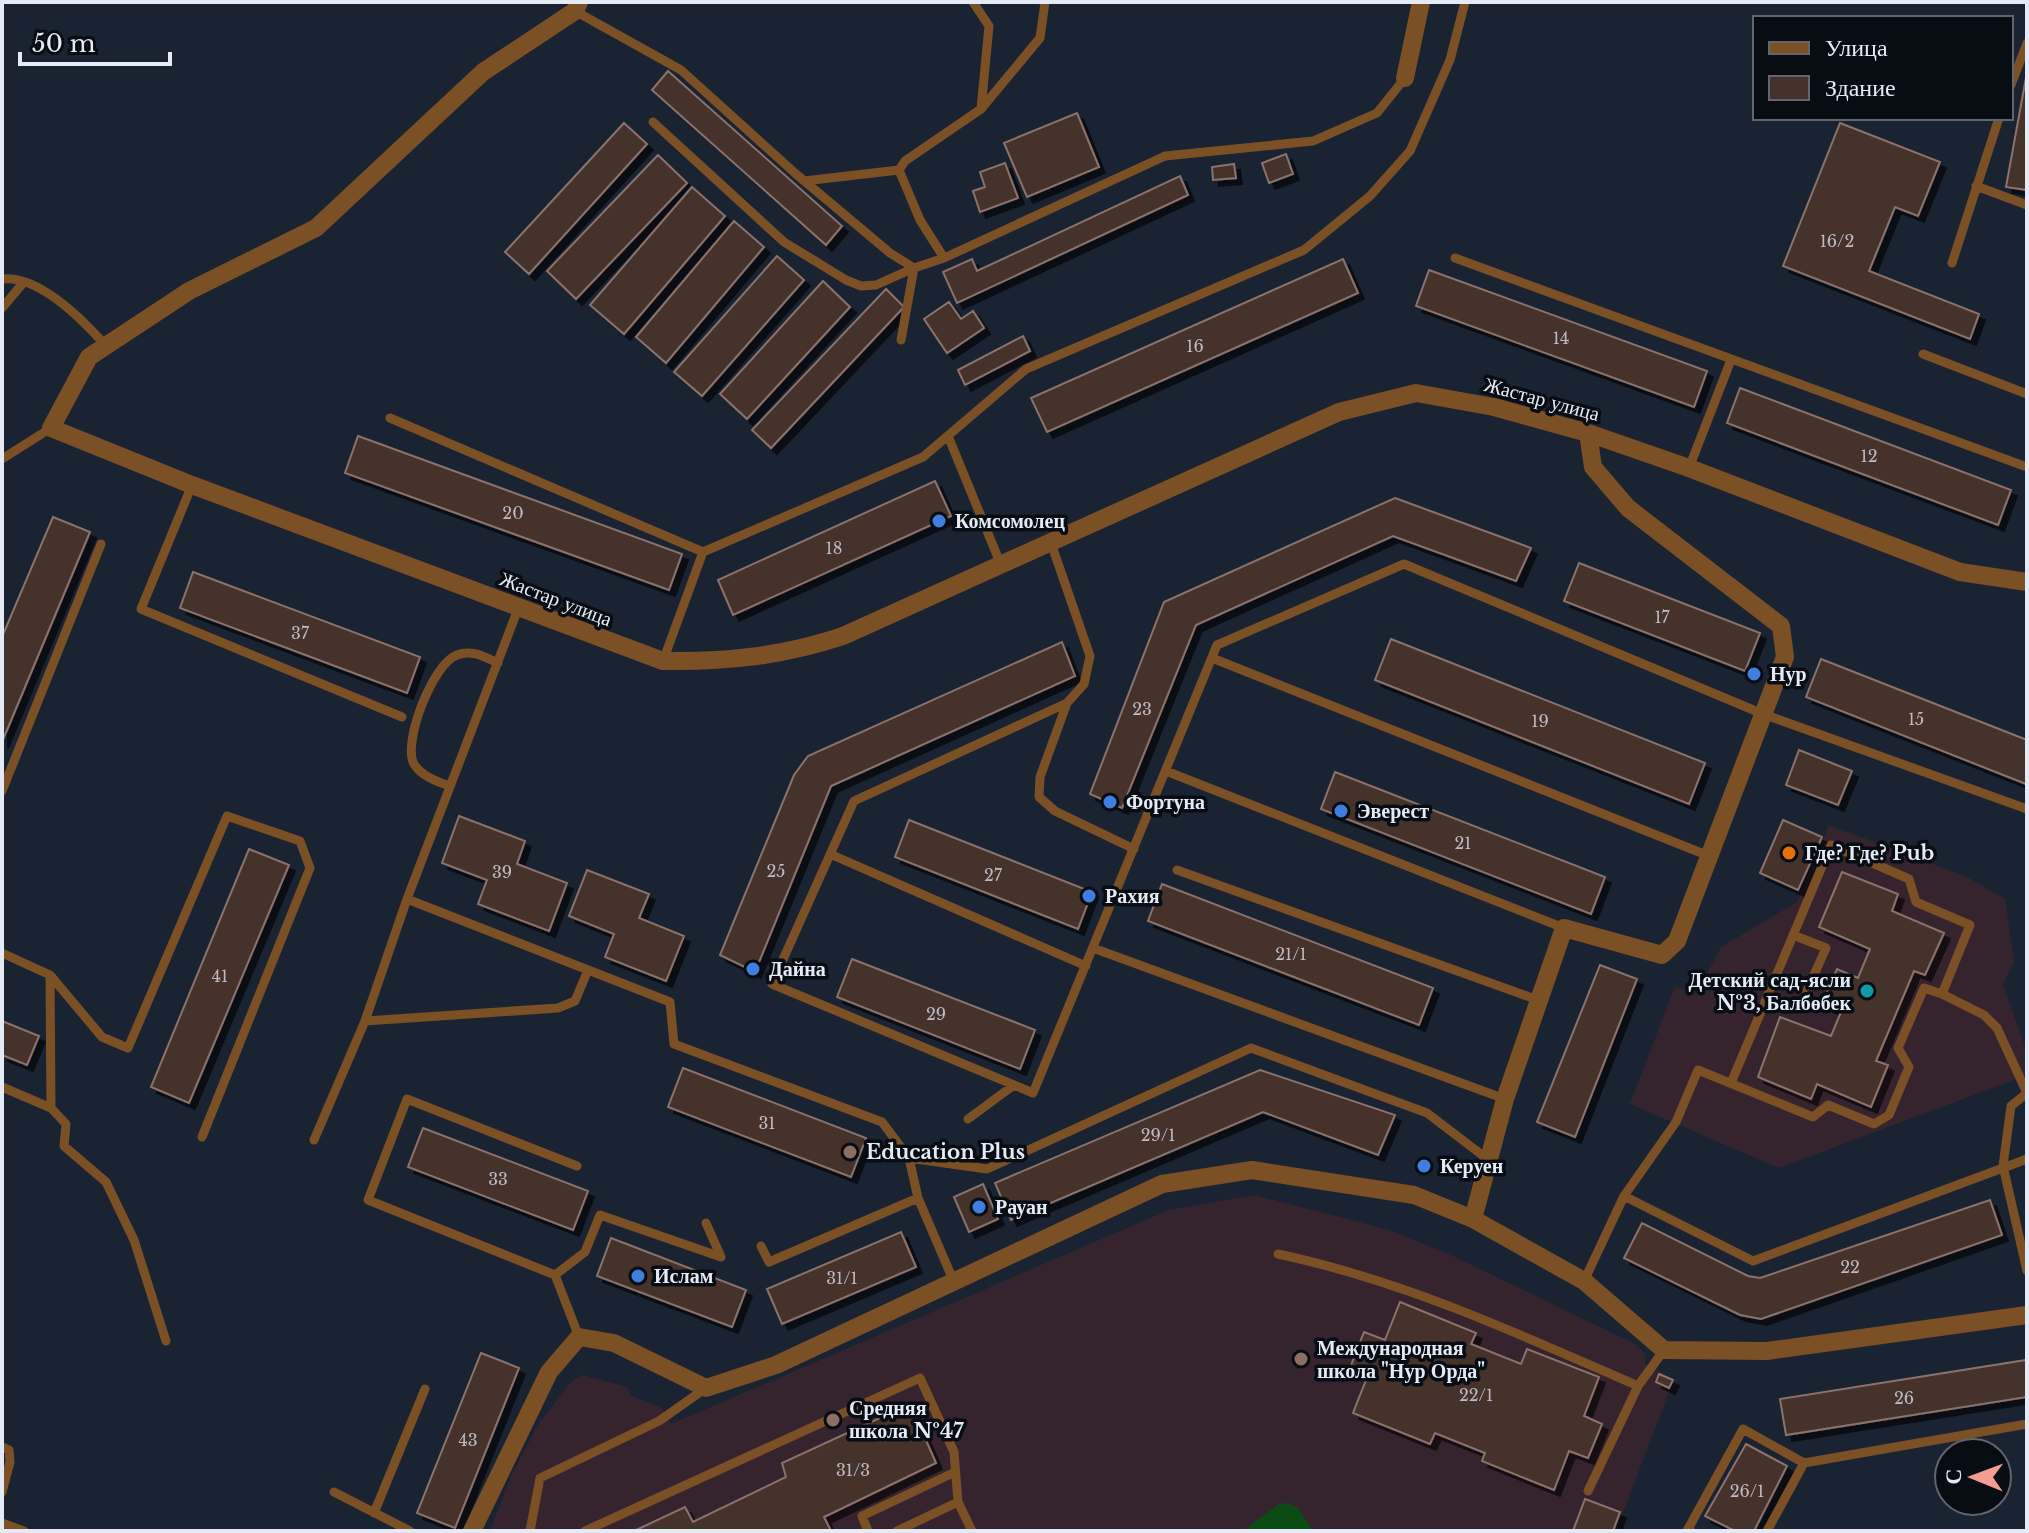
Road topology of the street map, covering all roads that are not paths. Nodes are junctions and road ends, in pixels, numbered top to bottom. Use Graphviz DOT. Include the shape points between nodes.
graph roads {
  1 [pos="973,2"];
  2 [pos="1045,2"];
  3 [pos="1421,2"];
  4 [pos="1465,2"];
  5 [pos="577,6"];
  6 [pos="2027,43"];
  7 [pos="1405,78"];
  8 [pos="2013,80"];
  9 [pos="981,109"];
  10 [pos="1998,120"];
  11 [pos="653,122"];
  12 [pos="899,170"];
  13 [pos="804,181"];
  14 [pos="1976,186"];
  15 [pos="2027,205"];
  16 [pos="944,258"];
  17 [pos="1455,258"];
  18 [pos="1952,263"];
  19 [pos="914,268"];
  20 [pos="2,279"];
  21 [pos="23,283"];
  22 [pos="2,308"];
  23 [pos="901,340"];
  24 [pos="106,346"];
  25 [pos="1923,354"];
  26 [pos="1731,360"];
  27 [pos="2027,394"];
  28 [pos="390,418"];
  29 [pos="51,428"];
  30 [pos="1588,433"];
  31 [pos="948,436"];
  32 [pos="2,459"];
  33 [pos="2027,467"];
  34 [pos="1689,468"];
  35 [pos="192,485"];
  36 [pos="1051,543"];
  37 [pos="101,544"];
  38 [pos="703,552"];
  39 [pos="1001,565"];
  40 [pos="2027,582"];
  41 [pos="518,609"];
  42 [pos="1212,658"];
  43 [pos="663,661"];
  44 [pos="498,663"];
  45 [pos="1067,703"];
  46 [pos="1763,714"];
  47 [pos="402,717"];
  48 [pos="1166,771"];
  49 [pos="450,786"];
  50 [pos="2,791"];
  51 [pos="2027,809"];
  52 [pos="1134,849"];
  53 [pos="830,854"];
  54 [pos="1709,856"];
  55 [pos="1177,870"];
  56 [pos="407,899"];
  57 [pos="1564,928"];
  58 [pos="1793,935"];
  59 [pos="1093,948"];
  60 [pos="2,953"];
  61 [pos="1086,966"];
  62 [pos="588,970"];
  63 [pos="50,975"];
  64 [pos="1942,994"];
  65 [pos="1768,995"];
  66 [pos="1538,1000"];
  67 [pos="365,1021"];
  68 [pos="1731,1083"];
  69 [pos="1014,1085"];
  70 [pos="2,1087"];
  71 [pos="1505,1099"];
  72 [pos="51,1108"];
  73 [pos="968,1119"];
  74 [pos="202,1137"];
  75 [pos="314,1140"];
  76 [pos="909,1158"];
  77 [pos="1486,1158"];
  78 [pos="2027,1159"];
  79 [pos="577,1166"];
  80 [pos="2003,1166"];
  81 [pos="1624,1196"];
  82 [pos="918,1198"];
  83 [pos="1473,1219"];
  84 [pos="706,1223"];
  85 [pos="761,1246"];
  86 [pos="1278,1254"];
  87 [pos="2027,1271"];
  88 [pos="555,1275"];
  89 [pos="1584,1281"];
  90 [pos="954,1283"];
  91 [pos="2027,1315"];
  92 [pos="579,1337"];
  93 [pos="166,1341"];
  94 [pos="1664,1350"];
  95 [pos="1638,1386"];
  96 [pos="706,1388"];
  97 [pos="425,1389"];
  98 [pos="2027,1424"];
  99 [pos="2,1447"];
  100 [pos="1804,1463"];
  101 [pos="953,1473"];
  102 [pos="1588,1491"];
  103 [pos="2,1492"];
  104 [pos="334,1492"];
  105 [pos="958,1502"];
  106 [pos="374,1513"];
  107 [pos="2,1523"];
  108 [pos="24,1531"];
  109 [pos="410,1531"];
  110 [pos="472,1531"];
  111 [pos="530,1531"];
  112 [pos="585,1531"];
  113 [pos="868,1531"];
  114 [pos="897,1531"];
  115 [pos="972,1531"];
  116 [pos="1691,1531"];
  117 [pos="1767,1531"];
  1 -- 9 [label="lane" via="989,26"];
  2 -- 9 [label="lane" via="1040,38"];
  3 -- 7 [label="street"];
  4 -- 31 [label="lane" via="1450,60 1410,151 1370,196 1304,250 1026,369"];
  5 -- 13 [label="lane" via="681,70"];
  5 -- 24 [label="street" via="483,72 316,228 189,291"];
  6 -- 8 [label="lane"];
  7 -- 16 [label="lane" via="1377,113 1313,141 1165,156"];
  9 -- 12 [label="lane"];
  10 -- 14 [label="lane"];
  11 -- 19 [label="lane" via="784,242 846,280 876,285"];
  12 -- 13 [label="lane"];
  12 -- 16 [label="lane" via="920,220"];
  13 -- 19 [label="lane"];
  14 -- 15 [label="lane"];
  14 -- 18 [label="lane"];
  16 -- 19 [label="lane"];
  17 -- 26 [label="lane"];
  19 -- 23 [label="lane"];
  20 -- 21 [label="lane"];
  21 -- 22 [label="lane"];
  21 -- 24 [label="lane" via="74,309"];
  24 -- 29 [label="street" via="89,357"];
  25 -- 27 [label="lane"];
  26 -- 33 [label="lane"];
  26 -- 34 [label="lane"];
  28 -- 38 [label="lane"];
  29 -- 32 [label="lane"];
  29 -- 35 [label="street, Жастар улица"];
  30 -- 34 [label="street, Жастар улица"];
  30 -- 36 [label="street, Жастар улица" via="1494,407 1416,393 1339,412"];
  30 -- 46 [label="street" via="1593,467 1628,508 1781,626 1785,657"];
  31 -- 38 [label="lane" via="923,457"];
  31 -- 39 [label="lane"];
  34 -- 40 [label="street, Жастар улица" via="1960,572"];
  35 -- 41 [label="street, Жастар улица"];
  35 -- 47 [label="lane" via="141,609"];
  36 -- 39 [label="street, Жастар улица"];
  36 -- 45 [label="lane" via="1090,656 1084,684"];
  37 -- 50 [label="lane"];
  38 -- 43 [label="lane"];
  39 -- 43 [label="street, Жастар улица" via="804,649 723,662"];
  41 -- 43 [label="street, Жастар улица"];
  41 -- 44 [label="lane"];
  42 -- 46 [label="lane" via="1217,645 1404,564"];
  42 -- 48 [label="lane"];
  42 -- 54 [label="lane"];
  44 -- 49 [label="lane"];
  44 -- 49 [label="lane" via="474,653 455,655 437,672 416,723 409,750 415,767"];
  45 -- 52 [label="lane" via="1040,777 1039,797 1055,811"];
  45 -- 53 [label="lane" via="854,801"];
  46 -- 51 [label="lane"];
  46 -- 54 [label="street"];
  48 -- 52 [label="lane"];
  48 -- 57 [label="lane"];
  49 -- 56 [label="lane"];
  52 -- 59 [label="lane"];
  53 -- 61 [label="lane"];
  53 -- 69 [label="lane" via="772,984"];
  54 -- 57 [label="street" via="1677,941 1662,955"];
  55 -- 66 [label="lane"];
  56 -- 62 [label="lane"];
  56 -- 67 [label="lane"];
  57 -- 66 [label="street"];
  58 -- 64 [label="lane" via="1831,845 1909,879 1916,902 1970,925"];
  58 -- 65 [label="lane"];
  58 -- 65 [label="lane" via="1826,948 1799,1009"];
  59 -- 61 [label="lane"];
  59 -- 71 [label="lane"];
  60 -- 63 [label="lane"];
  61 -- 69 [label="lane" via="1033,1093"];
  62 -- 67 [label="lane" via="575,1001 558,1008"];
  62 -- 76 [label="lane" via="670,1002 674,1044 882,1122"];
  63 -- 72 [label="lane"];
  63 -- 74 [label="lane" via="102,1037 128,1048 227,816 300,841 310,868"];
  64 -- 68 [label="lane" via="1924,988 1898,1048 1909,1067 1889,1115 1874,1124 1828,1105 1813,1117"];
  64 -- 80 [label="lane" via="1984,1015 1997,1028 2027,1093 2011,1106"];
  65 -- 68 [label="lane"];
  66 -- 71 [label="street"];
  67 -- 75 [label="lane"];
  68 -- 81 [label="lane" via="1698,1070 1676,1122"];
  69 -- 73 [label="lane"];
  70 -- 72 [label="lane"];
  71 -- 77 [label="street"];
  72 -- 93 [label="lane" via="66,1124 64,1146 106,1182 134,1240"];
  76 -- 77 [label="lane" via="987,1169 1251,1048 1427,1113"];
  76 -- 82 [label="lane"];
  77 -- 83 [label="street"];
  78 -- 80 [label="lane"];
  79 -- 88 [label="lane" via="407,1099 368,1200"];
  80 -- 81 [label="lane" via="1753,1261"];
  80 -- 87 [label="lane"];
  81 -- 89 [label="lane"];
  82 -- 85 [label="lane" via="769,1262"];
  82 -- 90 [label="lane"];
  83 -- 89 [label="street"];
  83 -- 90 [label="street" via="1414,1195 1252,1170 1162,1184"];
  84 -- 88 [label="lane" via="721,1257 600,1215 585,1252"];
  86 -- 95 [label="lane" via="1350,1269 1419,1294"];
  88 -- 92 [label="lane"];
  89 -- 94 [label="street"];
  90 -- 96 [label="street" via="776,1365"];
  91 -- 94 [label="street" via="1767,1351"];
  92 -- 96 [label="street" via="614,1343"];
  92 -- 110 [label="street" via="549,1372"];
  94 -- 95 [label="lane"];
  95 -- 102 [label="lane"];
  96 -- 111 [label="lane" via="659,1421 540,1478"];
  97 -- 106 [label="lane"];
  98 -- 100 [label="lane"];
  99 -- 103 [label="lane" via="9,1450 10,1462"];
  100 -- 116 [label="lane" via="1743,1429"];
  100 -- 117 [label="lane"];
  101 -- 105 [label="lane"];
  101 -- 112 [label="lane" via="954,1452 920,1378"];
  101 -- 113 [label="lane" via="862,1516"];
  104 -- 106 [label="lane"];
  105 -- 114 [label="lane"];
  105 -- 115 [label="lane"];
  106 -- 109 [label="lane"];
  107 -- 108 [label="lane"];
}
